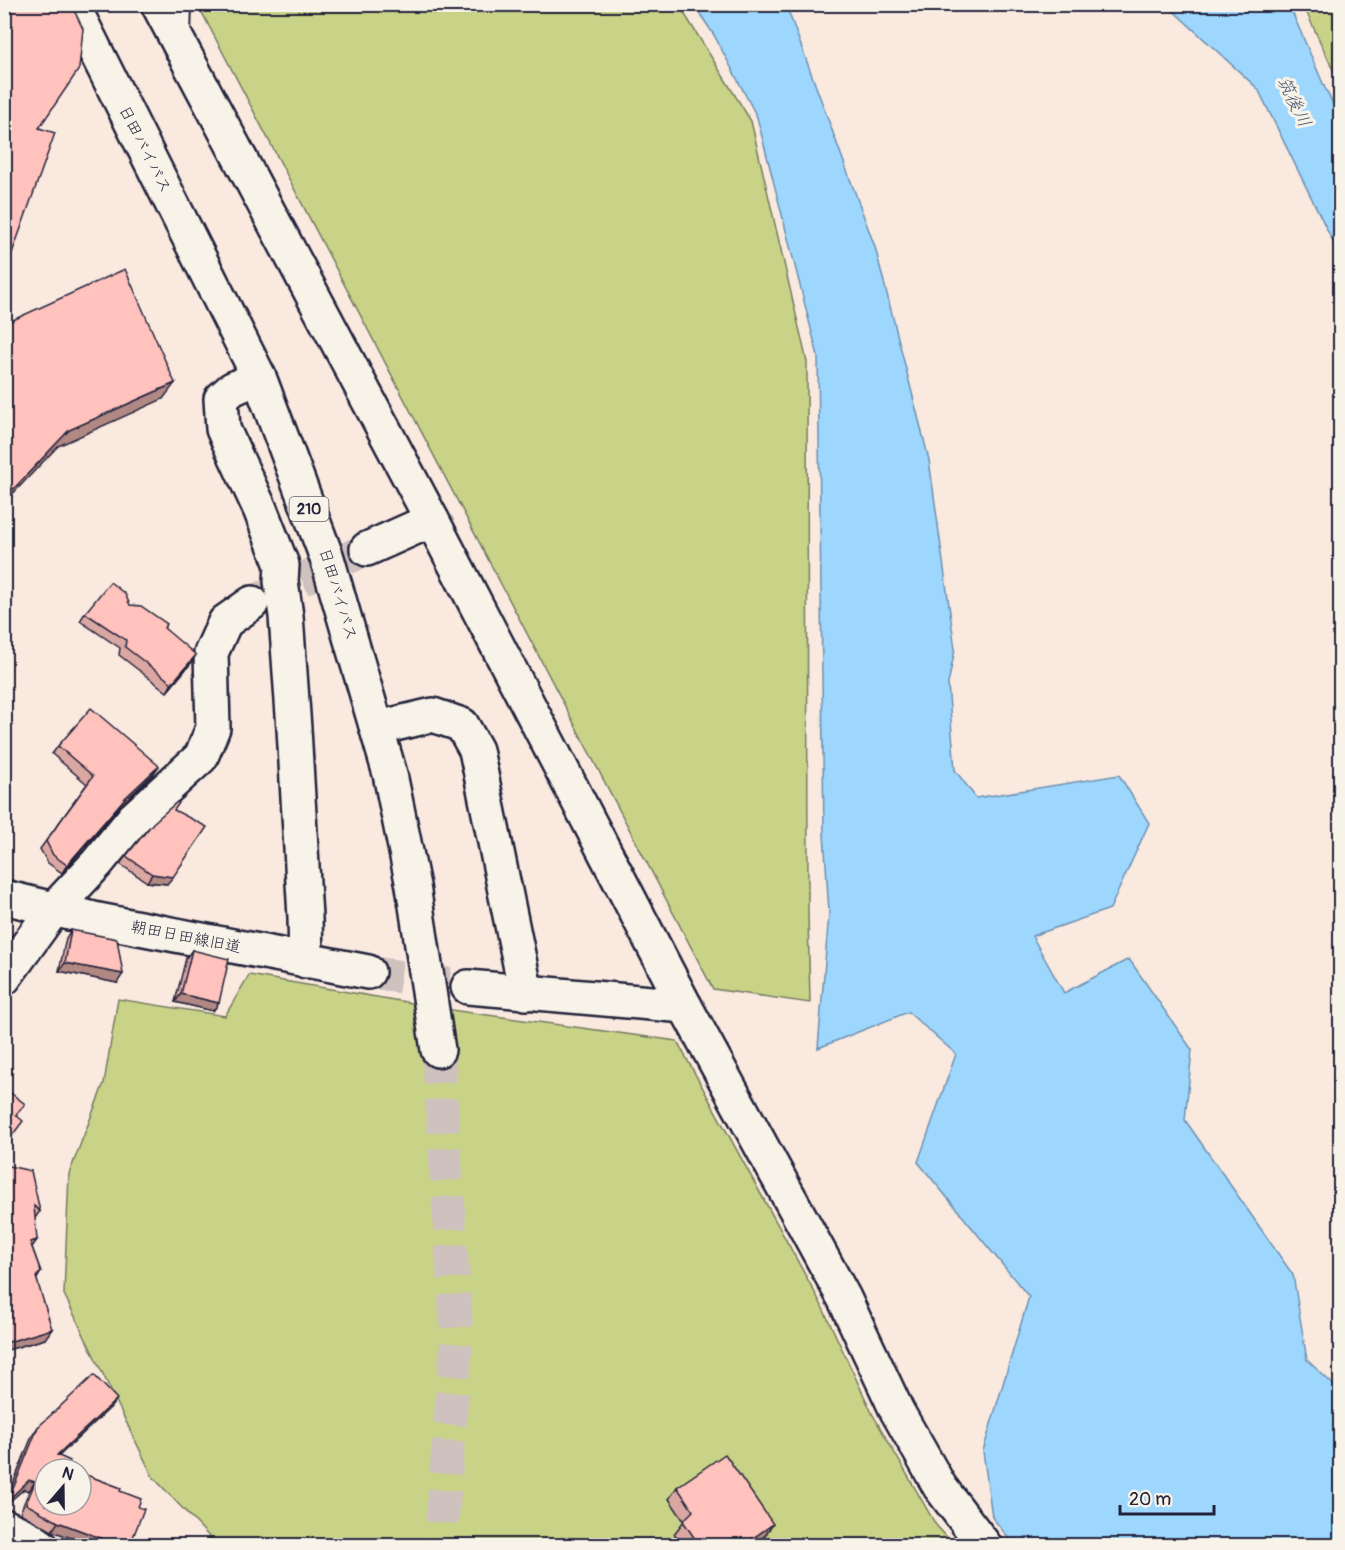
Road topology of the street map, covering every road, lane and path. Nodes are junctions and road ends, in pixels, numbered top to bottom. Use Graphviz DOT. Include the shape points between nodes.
graph roads {
  1 [pos="72,4"];
  2 [pos="158,4"];
  3 [pos="182,4"];
  4 [pos="180,47"];
  5 [pos="259,377"];
  6 [pos="432,520"];
  7 [pos="367,549"];
  8 [pos="252,603"];
  9 [pos="378,728"];
  10 [pos="4,897"];
  11 [pos="53,910"];
  12 [pos="306,961"];
  13 [pos="368,972"];
  14 [pos="4,978"];
  15 [pos="468,987"];
  16 [pos="526,993"];
  17 [pos="685,1006"];
  18 [pos="438,1050"];
  19 [pos="4,1526"];
  20 [pos="40,1545"];
  21 [pos="986,1545"];
  1 -- 5 [label="main road, 日田バイパス / 210"];
  2 -- 4 [label="main road"];
  3 -- 4 [label="lane"];
  4 -- 6 [label="main road"];
  5 -- 9 [label="main road, 日田バイパス / 210" via="327,558"];
  5 -- 12 [label="main road" via="232,389 221,399 223,429 282,565"];
  6 -- 7 [label="main road"];
  6 -- 17 [label="main road"];
  8 -- 11 [label="main road" via="225,622 211,653 213,728 201,757 134,818"];
  9 -- 16 [label="main road" via="433,715 462,725 476,750"];
  9 -- 18 [label="main road, 日田バイパス / 210" via="413,886"];
  10 -- 11 [label="main road, 朝田日田線旧道"];
  11 -- 12 [label="main road, 朝田日田線旧道"];
  11 -- 14 [label="main road"];
  12 -- 13 [label="main road, 朝田日田線旧道"];
  15 -- 16 [label="main road"];
  16 -- 17 [label="main road"];
  17 -- 21 [label="main road" via="844,1298 897,1411 940,1487"];
  19 -- 20 [label="main road"];
}
